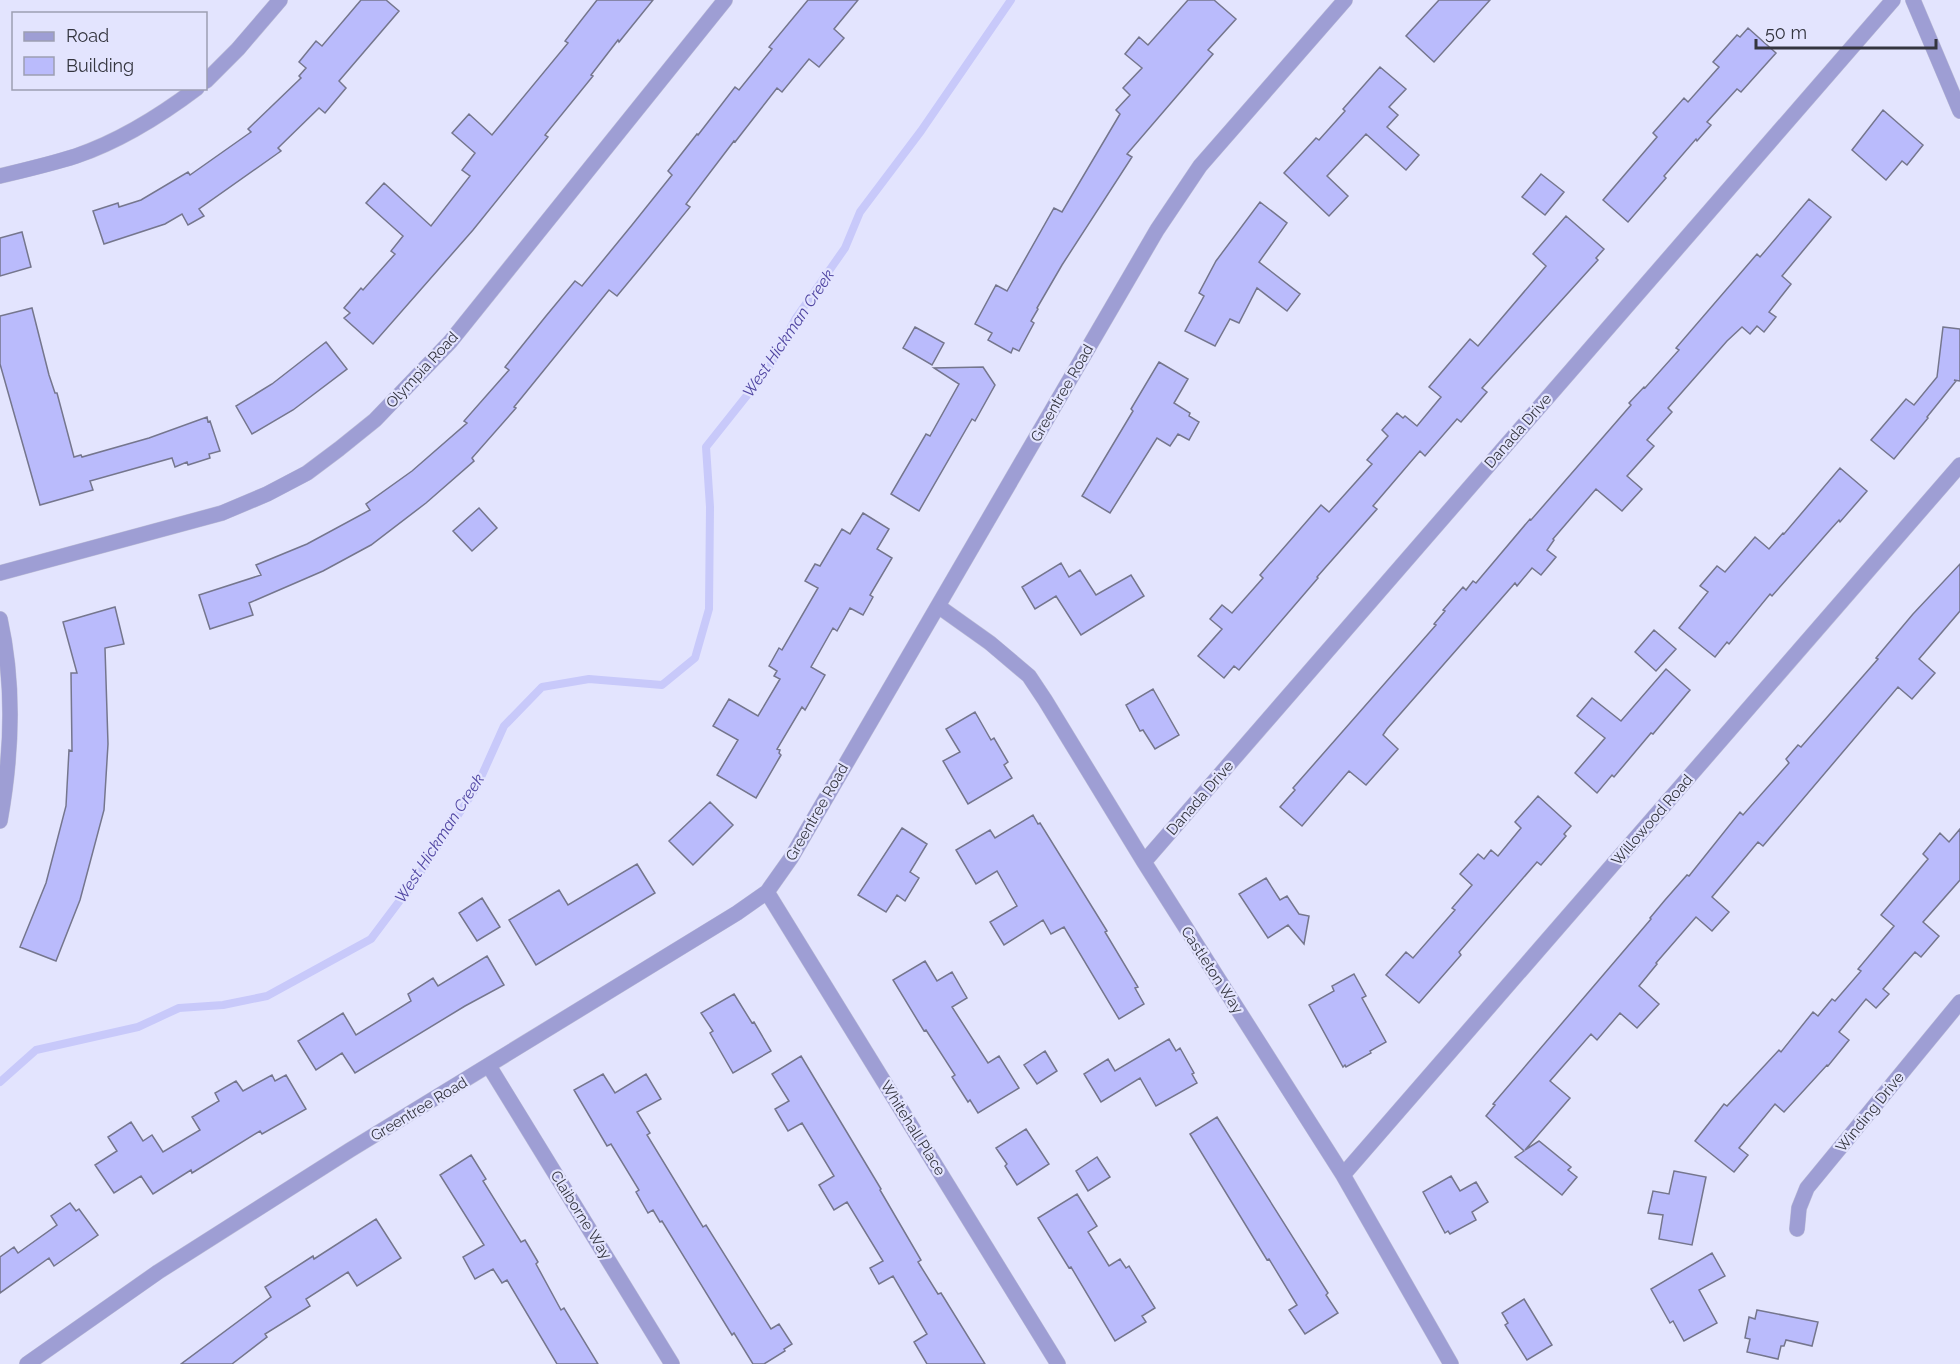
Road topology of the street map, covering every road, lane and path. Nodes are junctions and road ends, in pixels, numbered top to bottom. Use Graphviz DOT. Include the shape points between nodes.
graph roads {
  1 [pos="280,0"];
  2 [pos="725,0"];
  3 [pos="1345,0"];
  4 [pos="1893,0"];
  5 [pos="1912,0"];
  6 [pos="207,80"];
  7 [pos="194,90"];
  8 [pos="1960,111"];
  9 [pos="0,176"];
  10 [pos="1960,465"];
  11 [pos="0,573"];
  12 [pos="938,606"];
  13 [pos="0,619"];
  14 [pos="3,788"];
  15 [pos="0,821"];
  16 [pos="1144,862"];
  17 [pos="767,892"];
  18 [pos="1960,1002"];
  19 [pos="489,1066"];
  20 [pos="1343,1175"];
  21 [pos="1797,1229"];
  22 [pos="27,1364"];
  23 [pos="672,1364"];
  24 [pos="1058,1364"];
  25 [pos="1451,1364"];
  1 -- 6 [label="street"];
  2 -- 11 [label="street, Olympia Road" via="450,342 375,420 339,449 307,473 222,513"];
  3 -- 12 [label="street, Greentree Road" via="1200,166 1157,230"];
  4 -- 16 [label="street, Danada Drive"];
  5 -- 8 [label="street"];
  7 -- 9 [label="street" via="111,142"];
  10 -- 20 [label="street, Willowood Road"];
  12 -- 16 [label="street, Castleton Way" via="1029,676"];
  12 -- 17 [label="street, Greentree Road" via="791,858"];
  13 -- 14 [label="street" via="10,713"];
  14 -- 15 [label="street"];
  16 -- 20 [label="street, Castleton Way"];
  17 -- 19 [label="street, Greentree Road"];
  17 -- 24 [label="street, Whitehall Place"];
  18 -- 21 [label="street, Winding Drive" via="1807,1188 1799,1208"];
  19 -- 22 [label="street, Greentree Road" via="158,1272"];
  19 -- 23 [label="street, Claiborne Way"];
  20 -- 25 [label="street, Castleton Way"];
}
